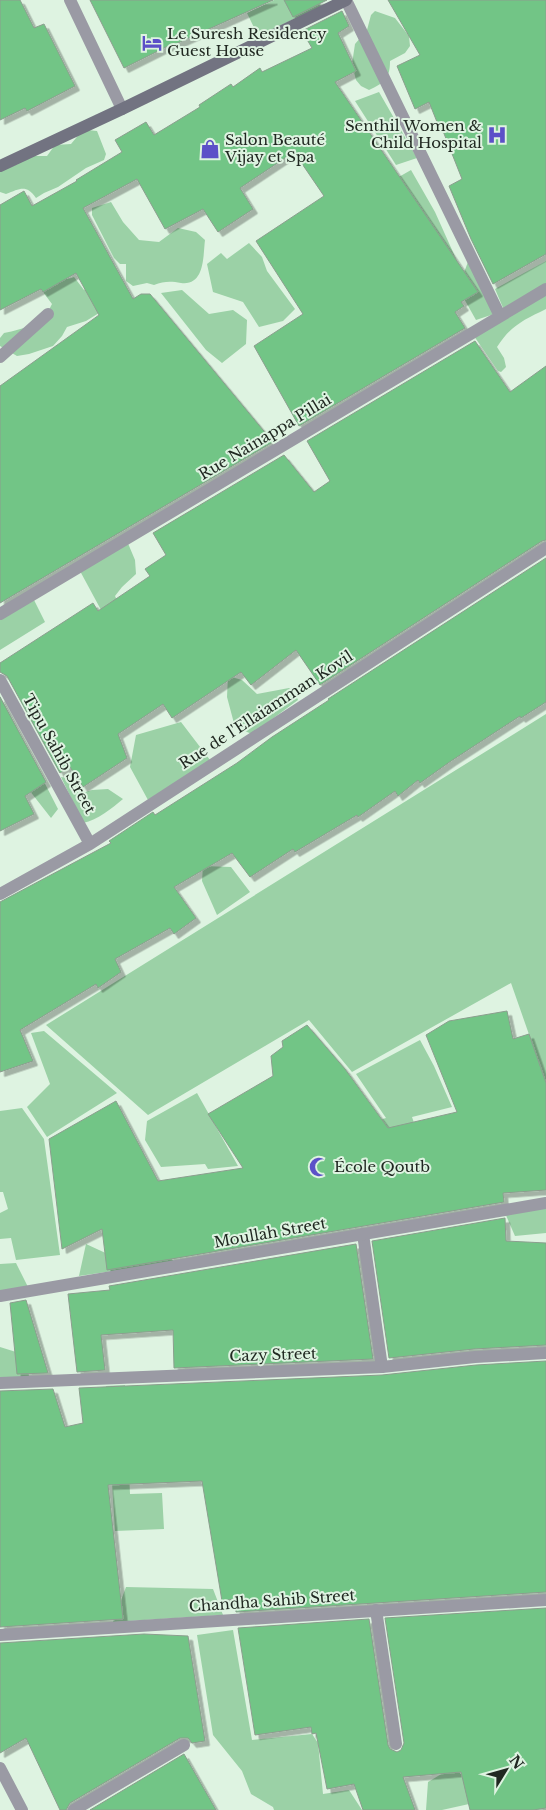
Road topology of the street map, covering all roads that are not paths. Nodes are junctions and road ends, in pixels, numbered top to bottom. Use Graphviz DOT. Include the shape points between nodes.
graph roads {
  1 [pos="70,0"];
  2 [pos="346,0"];
  3 [pos="122,109"];
  4 [pos="0,166"];
  5 [pos="546,289"];
  6 [pos="48,314"];
  7 [pos="500,316"];
  8 [pos="0,357"];
  9 [pos="546,548"];
  10 [pos="0,614"];
  11 [pos="0,680"];
  12 [pos="90,844"];
  13 [pos="0,894"];
  14 [pos="546,1203"];
  15 [pos="363,1234"];
  16 [pos="0,1296"];
  17 [pos="546,1353"];
  18 [pos="382,1367"];
  19 [pos="0,1383"];
  20 [pos="546,1600"];
  21 [pos="376,1610"];
  22 [pos="0,1635"];
  23 [pos="184,1744"];
  24 [pos="396,1744"];
  25 [pos="0,1768"];
  26 [pos="22,1810"];
  27 [pos="74,1810"];
  1 -- 3 [label="street"];
  2 -- 3 [label="street"];
  2 -- 7 [label="street"];
  3 -- 4 [label="street"];
  5 -- 7 [label="street, Rue Nainappa Pillai"];
  6 -- 8 [label="street"];
  7 -- 10 [label="street, Rue Nainappa Pillai"];
  9 -- 12 [label="street, Rue de l'Ellaiamman Kovil"];
  11 -- 12 [label="street, Tipu Sahib Street"];
  12 -- 13 [label="street, Rue de l'Ellaiamman Kovil"];
  14 -- 15 [label="street, Moullah Street"];
  15 -- 16 [label="street, Moullah Street"];
  15 -- 18 [label="street"];
  17 -- 18 [label="street, Cazy Street"];
  18 -- 19 [label="street, Cazy Street"];
  20 -- 21 [label="street, Chandha Sahib Street"];
  21 -- 22 [label="street, Chandha Sahib Street"];
  21 -- 24 [label="street"];
  23 -- 27 [label="street"];
  25 -- 26 [label="street"];
}
